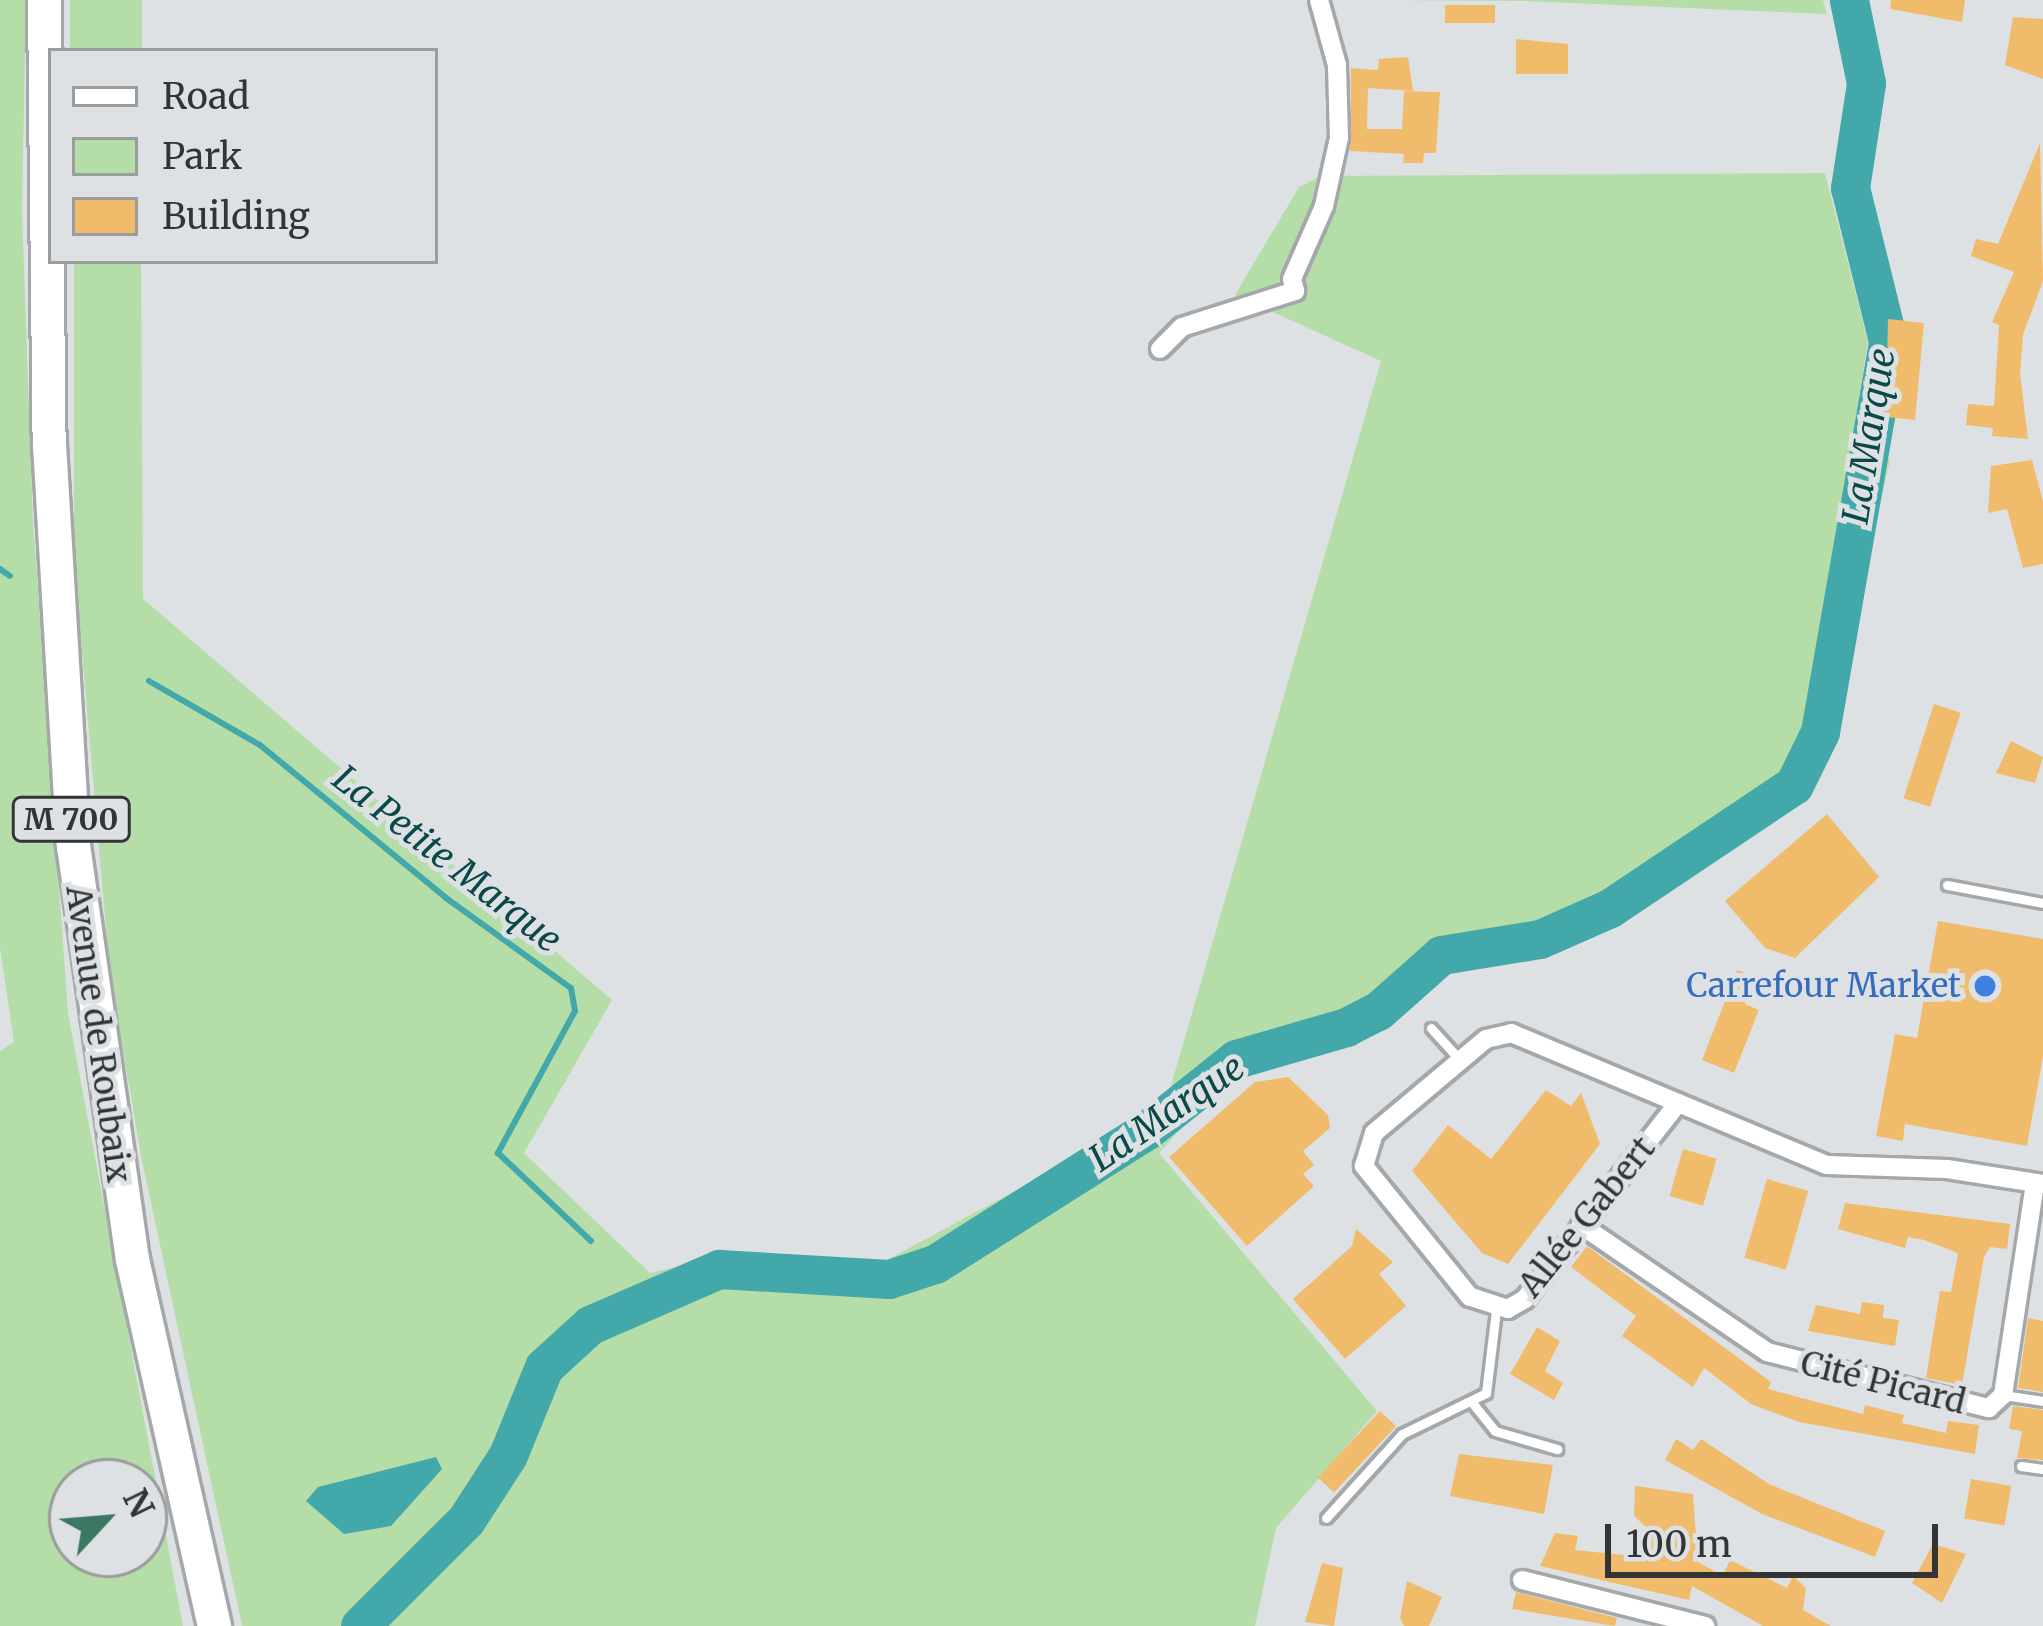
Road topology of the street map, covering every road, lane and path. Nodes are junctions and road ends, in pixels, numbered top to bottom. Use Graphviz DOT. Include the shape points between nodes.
graph roads {
  1 [pos="44,0"];
  2 [pos="1319,0"];
  3 [pos="1160,349"];
  4 [pos="1948,885"];
  5 [pos="2043,904"];
  6 [pos="1432,1028"];
  7 [pos="1460,1060"];
  8 [pos="1678,1103"];
  9 [pos="2039,1183"];
  10 [pos="1581,1225"];
  11 [pos="1496,1310"];
  12 [pos="1996,1401"];
  13 [pos="2043,1401"];
  14 [pos="1474,1405"];
  15 [pos="1557,1449"];
  16 [pos="2021,1466"];
  17 [pos="2043,1469"];
  18 [pos="1326,1518"];
  19 [pos="1522,1580"];
  20 [pos="214,1626"];
  21 [pos="1705,1626"];
  1 -- 20 [label="highway, Avenue de Roubaix / M 700" via="50,444 73,845 132,1259"];
  2 -- 3 [label="street" via="1336,65 1339,138 1324,206 1292,279 1295,291 1182,326"];
  4 -- 5 [label="lane"];
  6 -- 7 [label="lane"];
  7 -- 8 [label="street, Allée Gabert" via="1486,1039 1511,1033"];
  7 -- 11 [label="street, Allée Gabert" via="1374,1132 1364,1166 1470,1297"];
  8 -- 9 [label="street, Allée Gabert" via="1827,1165 1947,1169"];
  8 -- 10 [label="street, Allée Gabert"];
  9 -- 12 [label="street"];
  10 -- 11 [label="street, Allée Gabert" via="1526,1299"];
  10 -- 12 [label="street, Cité Picard" via="1778,1356"];
  11 -- 14 [label="lane" via="1486,1393"];
  12 -- 13 [label="lane"];
  14 -- 15 [label="lane" via="1495,1431"];
  14 -- 18 [label="lane" via="1402,1434"];
  16 -- 17 [label="lane"];
  19 -- 21 [label="street"];
}
